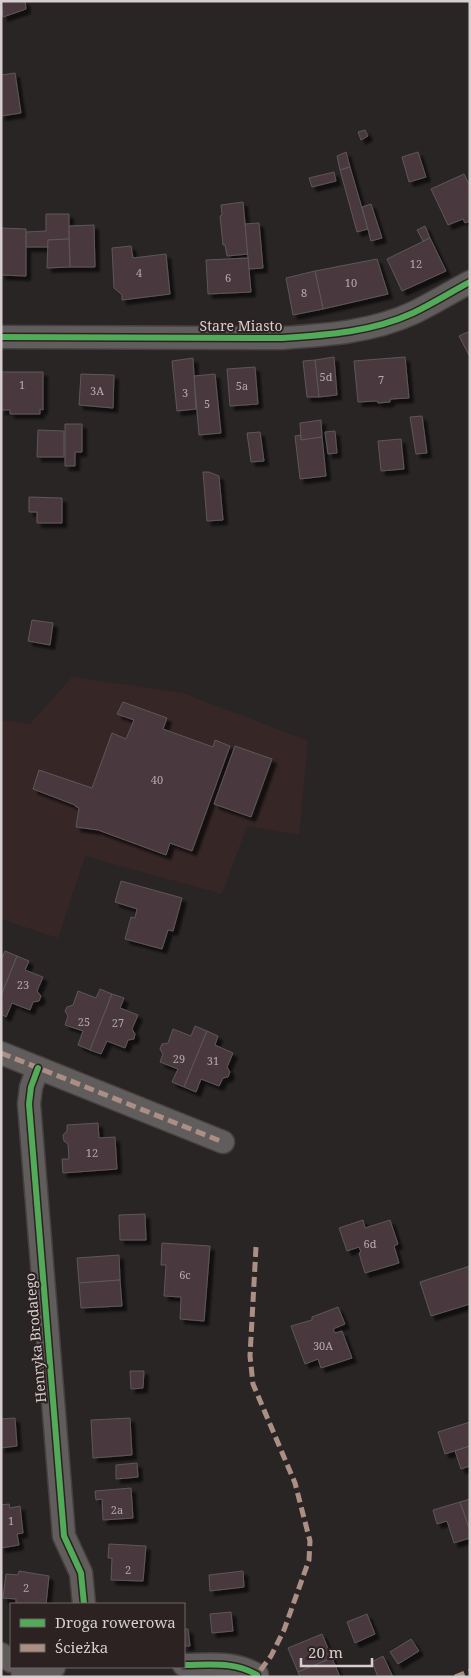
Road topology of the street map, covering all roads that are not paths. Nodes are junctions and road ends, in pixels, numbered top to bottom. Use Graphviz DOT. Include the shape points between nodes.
graph roads {
  1 [pos="470,282"];
  2 [pos="1,336"];
  3 [pos="1,1053"];
  4 [pos="38,1068"];
  5 [pos="223,1142"];
  6 [pos="84,1603"];
  7 [pos="185,1665"];
  8 [pos="36,1668"];
  9 [pos="19,1669"];
  10 [pos="257,1675"];
  1 -- 2 [label="street, Stare Miasto" via="412,313 371,328 326,335 282,338"];
  3 -- 4 [label="street"];
  4 -- 5 [label="street"];
  4 -- 6 [label="street, Henryka Brodatego" via="28,1104 64,1536 81,1573"];
  7 -- 10 [label="street" via="231,1665"];
  8 -- 9 [label="street"];
}
